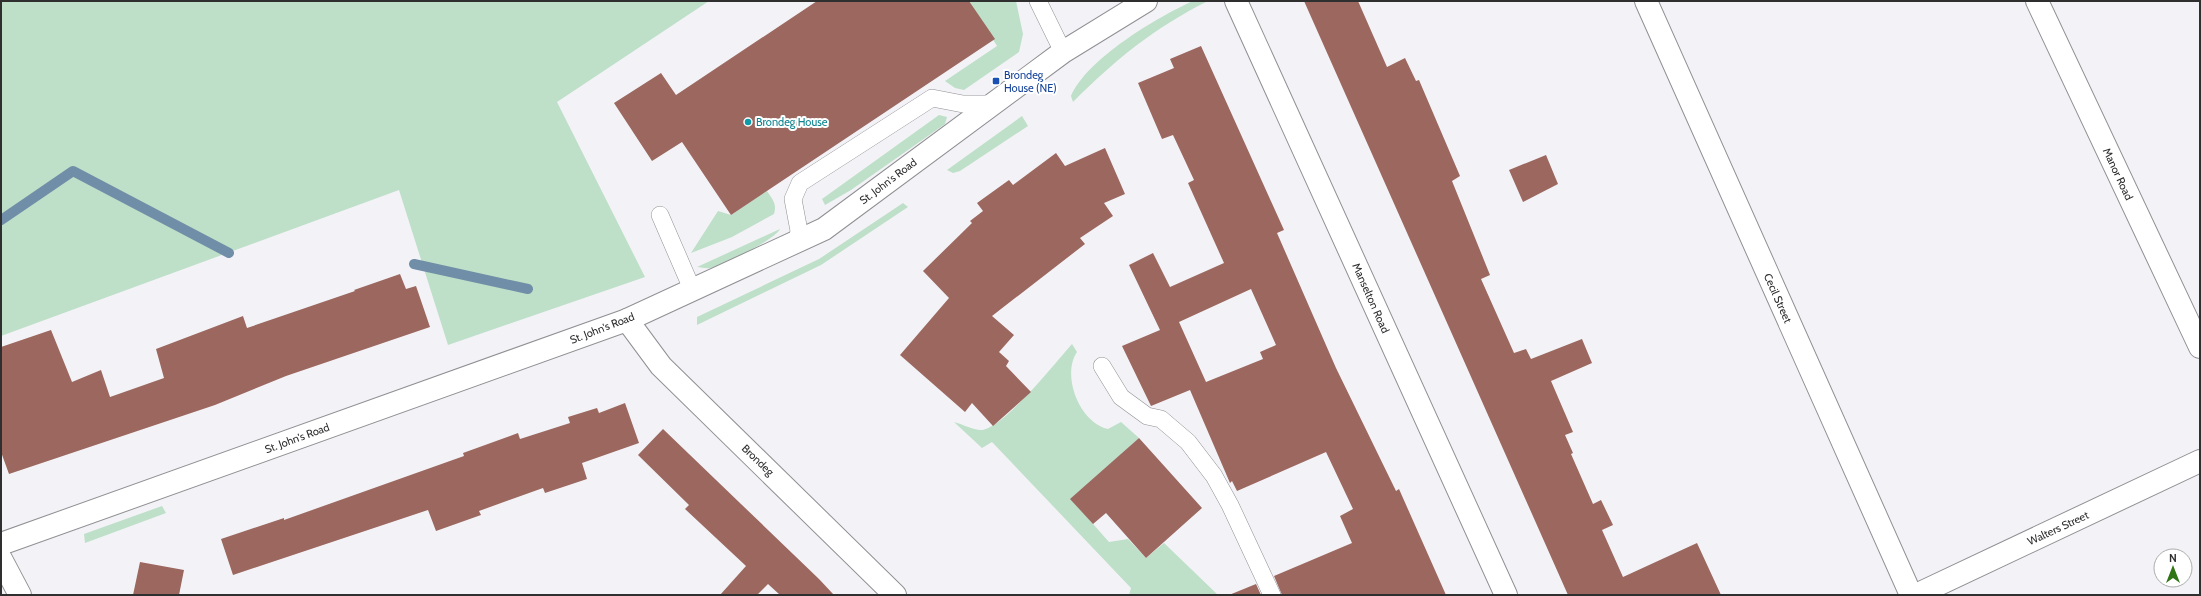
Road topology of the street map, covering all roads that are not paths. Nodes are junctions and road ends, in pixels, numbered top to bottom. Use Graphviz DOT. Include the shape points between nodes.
graph roads {
  1 [pos="1038,1"];
  2 [pos="1146,1"];
  3 [pos="1236,1"];
  4 [pos="1646,1"];
  5 [pos="2037,1"];
  6 [pos="1063,52"];
  7 [pos="993,104"];
  8 [pos="660,215"];
  9 [pos="797,241"];
  10 [pos="692,289"];
  11 [pos="627,320"];
  12 [pos="2200,347"];
  13 [pos="1102,366"];
  14 [pos="2200,461"];
  15 [pos="1,544"];
  16 [pos="1,559"];
  17 [pos="20,595"];
  18 [pos="895,595"];
  19 [pos="1272,595"];
  20 [pos="1506,595"];
  21 [pos="1911,595"];
  22 [pos="1916,595"];
  1 -- 6 [label="lane"];
  2 -- 6 [label="street, St. John's Road"];
  3 -- 20 [label="street, Manselton Road"];
  4 -- 21 [label="street, Cecil Street"];
  5 -- 12 [label="street, Manor Road"];
  6 -- 7 [label="street, St. John's Road"];
  7 -- 9 [label="street, St. John's Road" via="824,229"];
  7 -- 9 [label="lane" via="963,104 932,98 800,183 794,199 799,231"];
  8 -- 10 [label="lane"];
  9 -- 10 [label="street, St. John's Road"];
  10 -- 11 [label="street, St. John's Road"];
  11 -- 15 [label="street, St. John's Road"];
  11 -- 18 [label="street, Brondeg" via="661,366"];
  13 -- 19 [label="lane" via="1122,397 1147,416 1161,419 1188,442 1214,476"];
  14 -- 22 [label="street, Walters Street"];
  16 -- 17 [label="street"];
}
